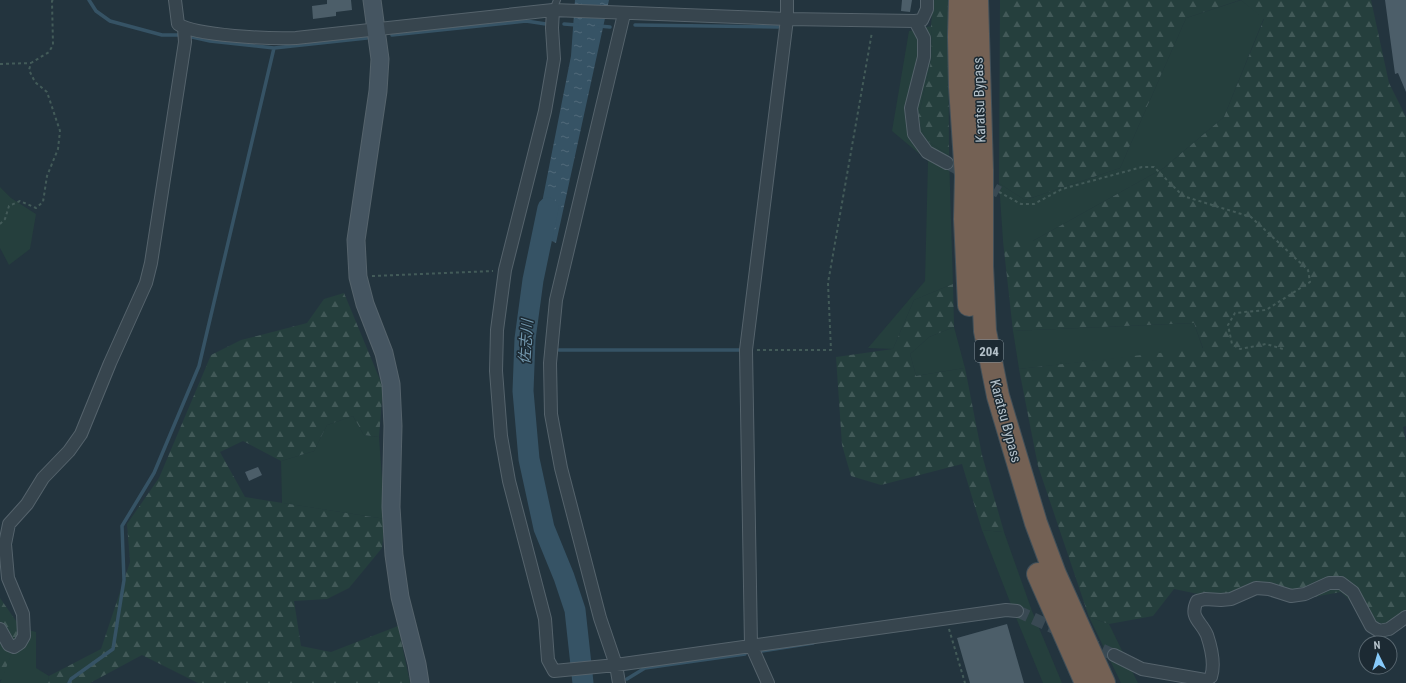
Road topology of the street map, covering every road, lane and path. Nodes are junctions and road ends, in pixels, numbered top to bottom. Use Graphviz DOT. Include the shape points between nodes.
graph roads {
  1 [pos="53,0"];
  2 [pos="175,0"];
  3 [pos="372,0"];
  4 [pos="788,0"];
  5 [pos="927,0"];
  6 [pos="960,0"];
  7 [pos="977,0"];
  8 [pos="555,5"];
  9 [pos="624,14"];
  10 [pos="787,19"];
  11 [pos="874,21"];
  12 [pos="915,21"];
  13 [pos="184,28"];
  14 [pos="376,28"];
  15 [pos="31,63"];
  16 [pos="0,64"];
  17 [pos="947,163"];
  18 [pos="999,192"];
  19 [pos="0,224"];
  20 [pos="505,270"];
  21 [pos="358,277"];
  22 [pos="1283,349"];
  23 [pos="746,350"];
  24 [pos="1017,611"];
  25 [pos="1406,617"];
  26 [pos="946,618"];
  27 [pos="0,629"];
  28 [pos="751,645"];
  29 [pos="1114,655"];
  30 [pos="612,665"];
  31 [pos="555,675"];
  32 [pos="420,683"];
  33 [pos="619,683"];
  34 [pos="768,683"];
  35 [pos="965,683"];
  36 [pos="1086,683"];
  37 [pos="1104,683"];
  1 -- 15 [label="path" via="53,45 49,52"];
  2 -- 13 [label="street" via="178,24"];
  3 -- 14 [label="street"];
  4 -- 10 [label="street"];
  5 -- 12 [label="street" via="927,9 922,20"];
  6 -- 36 [label="highway, Karatsu Bypass / 204" via="960,73 971,338 994,437 1021,527"];
  7 -- 37 [label="highway, Karatsu Bypass / 204" via="985,331 998,396 1036,523 1055,574"];
  8 -- 9 [label="street"];
  8 -- 14 [label="street" via="473,20"];
  8 -- 20 [label="street" via="552,28 554,59 546,111"];
  9 -- 10 [label="street"];
  9 -- 30 [label="street" via="556,300 550,363 551,414 561,468"];
  10 -- 11 [label="street"];
  10 -- 23 [label="street"];
  11 -- 12 [label="street"];
  11 -- 23 [label="path" via="828,283 831,350"];
  12 -- 17 [label="street" via="924,38 924,57 910,108 914,134 927,152"];
  13 -- 14 [label="street" via="276,39"];
  13 -- 27 [label="street" via="185,42 146,283 81,434 69,451 43,478 27,504 9,524 5,544 8,578 23,614 24,636 14,647 9,645"];
  14 -- 21 [label="street" via="380,59 378,91 356,240"];
  15 -- 16 [label="path"];
  15 -- 19 [label="path" via="29,70 35,82 47,92 60,131 58,149 47,176 43,202 36,208 20,201 14,203 10,206 6,219"];
  18 -- 22 [label="path" via="1021,204 1034,204 1062,189 1142,167 1154,167 1183,196 1251,217 1308,270 1310,282 1266,310 1235,313 1228,325 1232,344 1240,349 1266,344"];
  20 -- 21 [label="path"];
  20 -- 31 [label="street" via="497,330 496,371 500,436 509,481 545,619 548,660"];
  21 -- 32 [label="street" via="364,304 384,353 391,384 391,507 394,555 400,597"];
  23 -- 28 [label="street"];
  24 -- 26 [label="street" via="1006,610"];
  25 -- 29 [label="street" via="1389,629 1379,631 1370,626 1353,592 1341,583 1329,583 1305,594 1291,596 1256,588 1231,599 1197,601 1194,616 1206,633 1212,658 1213,671 1211,677 1205,680 1142,668"];
  26 -- 28 [label="street"];
  26 -- 35 [label="path"];
  28 -- 30 [label="street"];
  28 -- 34 [label="street"];
  30 -- 31 [label="street"];
  30 -- 33 [label="street"];
}
